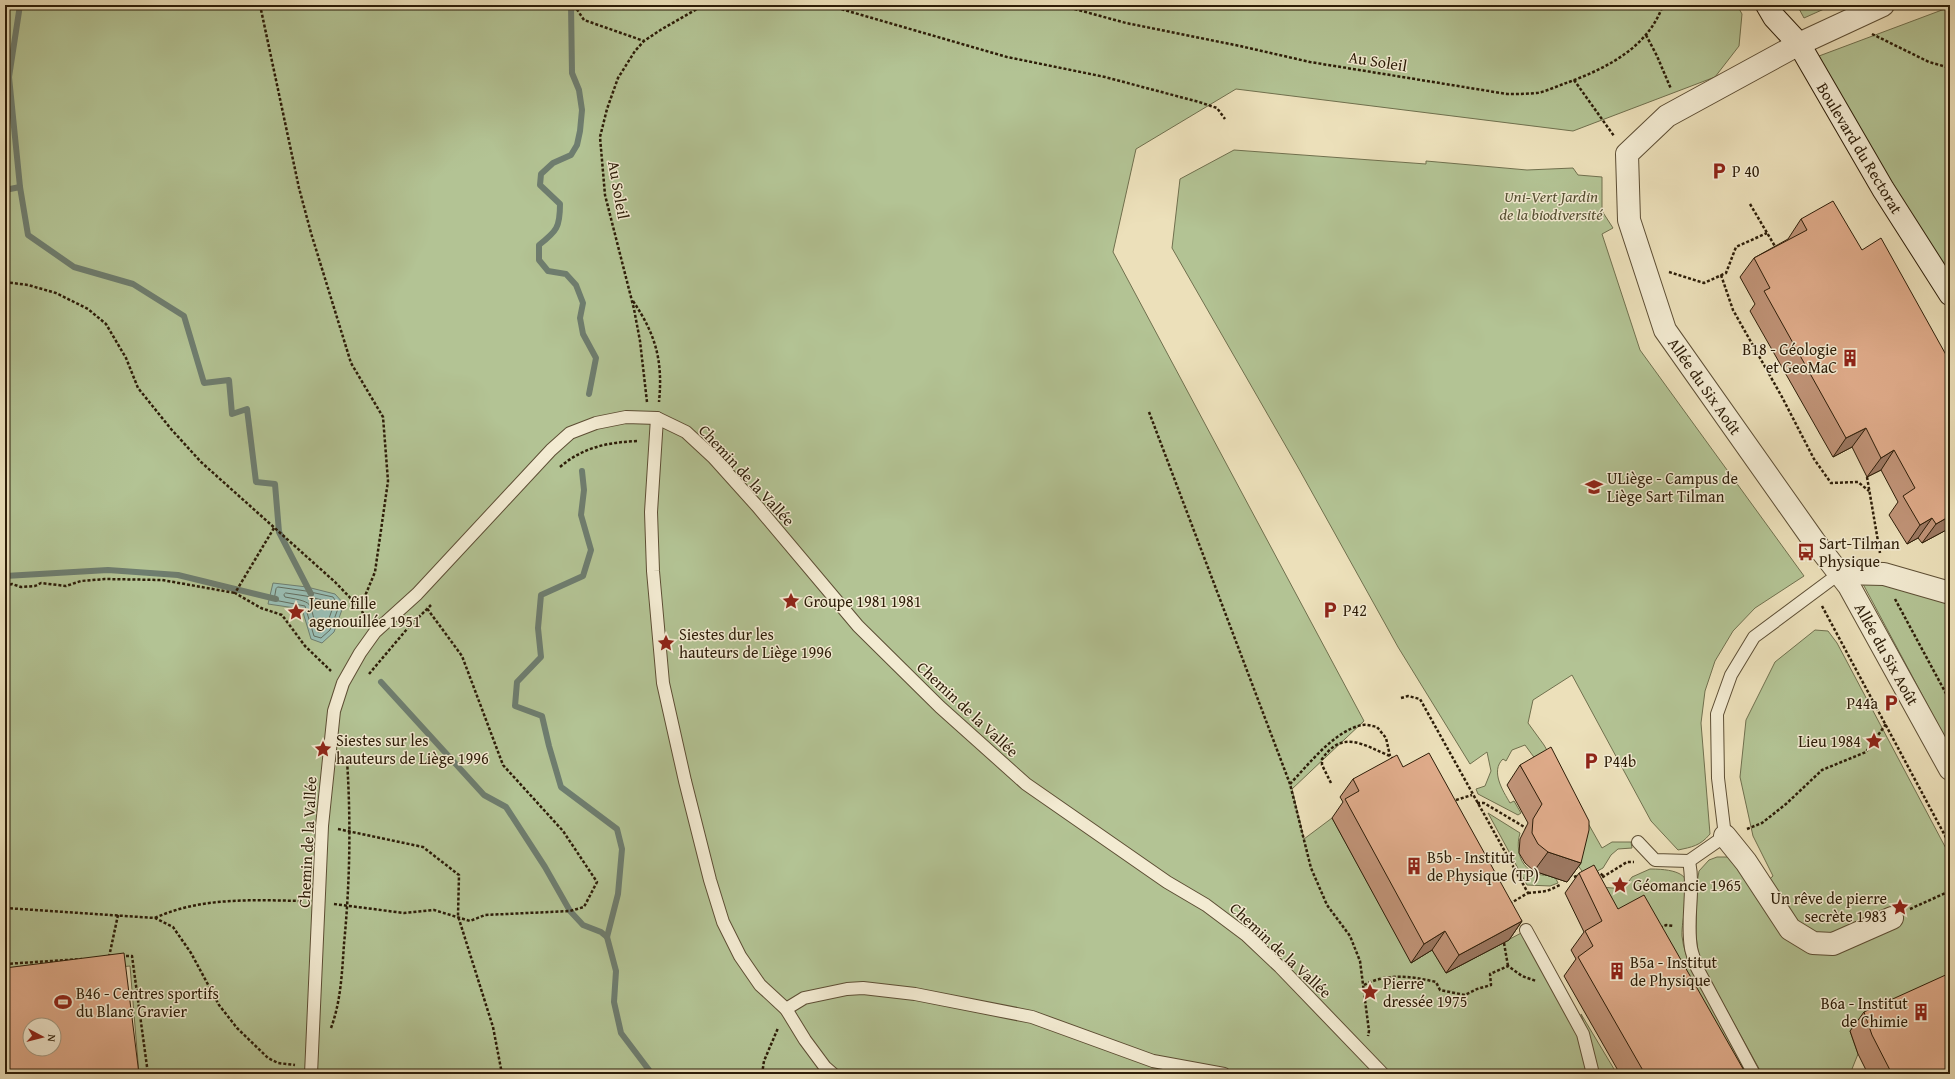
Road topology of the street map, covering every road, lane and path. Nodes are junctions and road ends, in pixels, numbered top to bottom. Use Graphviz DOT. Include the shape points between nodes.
graph roads {
  1 [pos="260,5"];
  2 [pos="574,5"];
  3 [pos="704,5"];
  4 [pos="827,5"];
  5 [pos="1060,5"];
  6 [pos="1663,5"];
  7 [pos="1767,5"];
  8 [pos="1883,5"];
  9 [pos="1847,21"];
  10 [pos="1646,35"];
  11 [pos="644,41"];
  12 [pos="1799,44"];
  13 [pos="1950,68"];
  14 [pos="1574,80"];
  15 [pos="1680,110"];
  16 [pos="1225,119"];
  17 [pos="1627,154"];
  18 [pos="1750,204"];
  19 [pos="1767,232"];
  20 [pos="1778,252"];
  21 [pos="1666,271"];
  22 [pos="1721,275"];
  23 [pos="5,282"];
  24 [pos="1950,294"];
  25 [pos="631,299"];
  26 [pos="1149,412"];
  27 [pos="657,418"];
  28 [pos="656,440"];
  29 [pos="555,472"];
  30 [pos="1867,477"];
  31 [pos="1870,491"];
  32 [pos="274,528"];
  33 [pos="1840,573"];
  34 [pos="1884,574"];
  35 [pos="5,586"];
  36 [pos="1813,591"];
  37 [pos="235,593"];
  38 [pos="1950,593"];
  39 [pos="417,594"];
  40 [pos="432,604"];
  41 [pos="360,608"];
  42 [pos="428,610"];
  43 [pos="375,632"];
  44 [pos="366,678"];
  45 [pos="343,683"];
  46 [pos="1401,698"];
  47 [pos="1950,702"];
  48 [pos="1886,724"];
  49 [pos="346,752"];
  50 [pos="1390,756"];
  51 [pos="1395,761"];
  52 [pos="1950,769"];
  53 [pos="1331,783"];
  54 [pos="1290,784"];
  55 [pos="1472,795"];
  56 [pos="1456,800"];
  57 [pos="1477,803"];
  58 [pos="322,826"];
  59 [pos="1526,828"];
  60 [pos="350,832"];
  61 [pos="1725,836"];
  62 [pos="1638,842"];
  63 [pos="1950,845"];
  64 [pos="1655,860"];
  65 [pos="1689,861"];
  66 [pos="1594,875"];
  67 [pos="1604,876"];
  68 [pos="1574,877"];
  69 [pos="1583,880"];
  70 [pos="1598,880"];
  71 [pos="1560,885"];
  72 [pos="1950,891"];
  73 [pos="1528,893"];
  74 [pos="319,901"];
  75 [pos="1511,903"];
  76 [pos="348,907"];
  77 [pos="5,908"];
  78 [pos="118,915"];
  79 [pos="458,916"];
  80 [pos="155,918"];
  81 [pos="1892,918"];
  82 [pos="1526,930"];
  83 [pos="1504,943"];
  84 [pos="104,957"];
  85 [pos="109,957"];
  86 [pos="84,958"];
  87 [pos="5,964"];
  88 [pos="1508,966"];
  89 [pos="1364,985"];
  90 [pos="1560,991"];
  91 [pos="786,1009"];
  92 [pos="330,1030"];
  93 [pos="1363,1052"];
  94 [pos="311,1070"];
  95 [pos="1381,1073"];
  96 [pos="148,1074"];
  97 [pos="502,1074"];
  98 [pos="762,1074"];
  99 [pos="833,1074"];
  100 [pos="1224,1074"];
  101 [pos="1368,1074"];
  102 [pos="1593,1074"];
  103 [pos="1754,1074"];
  104 [pos="1806,1074"];
  105 [pos="1834,1074"];
  1 -- 41 [label="path" via="311,233 350,363 382,418 388,481 376,572"];
  2 -- 11 [label="path" via="584,20"];
  3 -- 11 [label="path, Au Soleil"];
  4 -- 16 [label="path" via="1007,56 1105,77 1199,102 1217,108 1224,114"];
  5 -- 14 [label="path, Au Soleil" via="1126,23 1310,62 1484,91 1507,94 1538,93"];
  6 -- 10 [label="path, Au Soleil"];
  7 -- 12 [label="street, Boulevard du Rectorat" via="1774,17"];
  8 -- 9 [label="street"];
  9 -- 12 [label="street"];
  9 -- 13 [label="path" via="1929,62"];
  10 -- 14 [label="path, Au Soleil" via="1629,52 1602,69"];
  10 -- 15 [label="path"];
  11 -- 25 [label="path, Au Soleil" via="618,78 600,136 605,195"];
  12 -- 15 [label="street"];
  12 -- 24 [label="street, Boulevard du Rectorat" via="1883,189"];
  14 -- 17 [label="path"];
  15 -- 17 [label="street" via="1668,116"];
  17 -- 33 [label="street, Allée du Six Août" via="1629,220 1665,330 1814,541"];
  18 -- 19 [label="path"];
  19 -- 20 [label="path"];
  19 -- 22 [label="path" via="1736,247 1726,273"];
  21 -- 22 [label="path" via="1704,283"];
  22 -- 31 [label="path" via="1733,310 1814,459 1831,483 1858,482"];
  23 -- 32 [label="path" via="56,293 88,309 106,324 126,358 138,388 171,429 202,462"];
  25 -- 27 [label="path, Au Soleil" via="640,341 646,401"];
  25 -- 27 [label="path" via="648,327 658,351 660,387"];
  26 -- 54 [label="path"];
  27 -- 28 [label="lane"];
  27 -- 39 [label="lane, Chemin de la Vallée" via="626,417 596,423 570,433 551,450"];
  27 -- 93 [label="lane, Chemin de la Vallée" via="686,432 713,457 858,626 957,723 1026,784 1167,882 1206,904 1246,935"];
  28 -- 29 [label="path" via="591,447"];
  28 -- 91 [label="lane" via="651,512 652,571 663,684 684,781 723,922 740,956 760,985"];
  30 -- 31 [label="path"];
  31 -- 34 [label="path"];
  32 -- 37 [label="path"];
  32 -- 41 [label="path" via="336,582"];
  33 -- 34 [label="street"];
  33 -- 36 [label="lane"];
  33 -- 52 [label="street, Allée du Six Août"];
  34 -- 38 [label="street"];
  34 -- 47 [label="path" via="1885,581"];
  35 -- 37 [label="path" via="35,586 41,583 66,586 81,581 104,579 162,580"];
  36 -- 48 [label="path"];
  36 -- 61 [label="lane" via="1754,637 1731,675 1719,707 1718,778"];
  37 -- 45 [label="path" via="261,608 282,615 305,646"];
  39 -- 42 [label="path"];
  39 -- 43 [label="lane, Chemin de la Vallée"];
  40 -- 42 [label="path"];
  41 -- 43 [label="path"];
  42 -- 44 [label="path" via="385,654"];
  42 -- 79 [label="path" via="462,656 503,765 563,831 596,882 584,907 570,911 486,916 470,921"];
  43 -- 45 [label="lane, Chemin de la Vallée"];
  45 -- 58 [label="lane, Chemin de la Vallée" via="334,711"];
  46 -- 55 [label="path" via="1408,696 1420,700"];
  48 -- 61 [label="path" via="1866,752 1822,770 1762,823"];
  48 -- 63 [label="path"];
  49 -- 60 [label="path"];
  50 -- 51 [label="path"];
  50 -- 53 [label="path" via="1355,741 1347,740 1334,745 1322,759 1322,765"];
  50 -- 54 [label="path" via="1386,738 1377,727 1364,725 1348,730 1321,751"];
  54 -- 89 [label="path" via="1311,868 1327,905 1350,936 1360,961"];
  55 -- 56 [label="path"];
  55 -- 57 [label="path"];
  57 -- 59 [label="path" via="1484,803"];
  57 -- 73 [label="path"];
  58 -- 60 [label="path"];
  58 -- 74 [label="lane, Chemin de la Vallée"];
  60 -- 76 [label="path"];
  60 -- 79 [label="path" via="423,847 459,875"];
  61 -- 65 [label="lane"];
  61 -- 81 [label="street" via="1746,862 1790,929 1813,943 1833,944"];
  62 -- 64 [label="lane"];
  64 -- 65 [label="lane"];
  64 -- 67 [label="path" via="1627,862"];
  65 -- 103 [label="lane" via="1692,877 1691,948 1696,966"];
  66 -- 67 [label="path" via="1599,873"];
  67 -- 70 [label="path"];
  68 -- 69 [label="path" via="1579,874"];
  71 -- 73 [label="path"];
  72 -- 81 [label="path"];
  73 -- 75 [label="path"];
  74 -- 76 [label="path"];
  74 -- 80 [label="path" via="199,904 172,910"];
  74 -- 94 [label="lane, Chemin de la Vallée"];
  76 -- 79 [label="path" via="404,913 434,910"];
  76 -- 92 [label="path" via="339,1002"];
  77 -- 78 [label="path"];
  78 -- 80 [label="path"];
  78 -- 85 [label="path"];
  79 -- 97 [label="path" via="493,1027"];
  80 -- 94 [label="path" via="173,926 219,1005 237,1028 268,1058 278,1063"];
  82 -- 90 [label="lane"];
  83 -- 88 [label="path"];
  84 -- 85 [label="path"];
  85 -- 96 [label="path" via="132,956"];
  86 -- 87 [label="path"];
  88 -- 89 [label="path" via="1490,974 1491,985 1466,995 1440,990 1436,982 1418,978 1387,977"];
  88 -- 90 [label="path" via="1522,976"];
  89 -- 93 [label="path" via="1369,1032"];
  90 -- 102 [label="lane" via="1583,1034"];
  91 -- 98 [label="path" via="764,1061"];
  91 -- 99 [label="lane" via="805,1040"];
  91 -- 100 [label="lane" via="804,998 847,989 863,988 915,994 1032,1017 1152,1061"];
  93 -- 95 [label="lane, Chemin de la Vallée"];
  95 -- 101 [label="lane"];
  104 -- 105 [label="path" via="1814,1070 1826,1070"];
}
